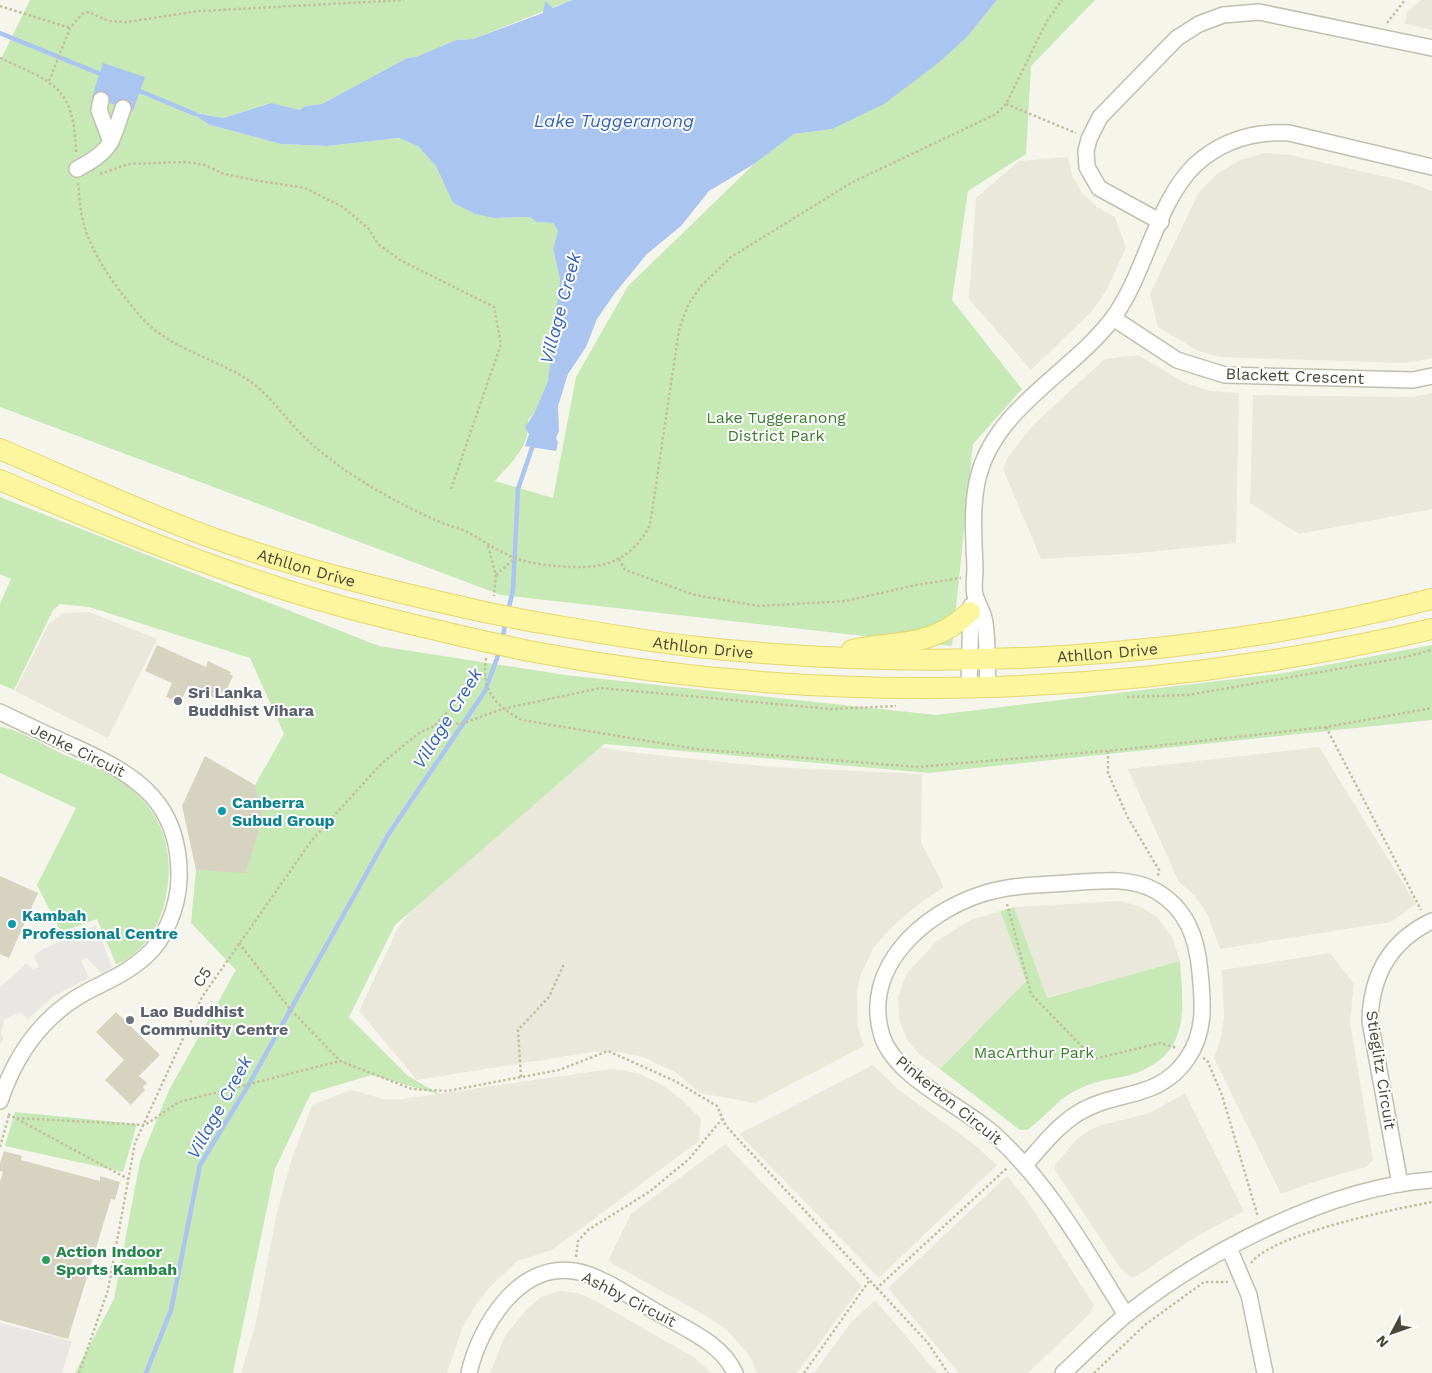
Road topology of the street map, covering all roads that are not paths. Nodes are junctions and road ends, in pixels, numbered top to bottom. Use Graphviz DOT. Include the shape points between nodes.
graph roads {
  1 [pos="1432,48"];
  2 [pos="101,100"];
  3 [pos="124,108"];
  4 [pos="112,142"];
  5 [pos="1432,167"];
  6 [pos="80,177"];
  7 [pos="1161,222"];
  8 [pos="1113,318"];
  9 [pos="1432,376"];
  10 [pos="0,449"];
  11 [pos="0,480"];
  12 [pos="1432,599"];
  13 [pos="973,604"];
  14 [pos="1432,629"];
  15 [pos="824,657"];
  16 [pos="978,659"];
  17 [pos="978,688"];
  18 [pos="0,712"];
  19 [pos="1430,922"];
  20 [pos="0,1101"];
  21 [pos="1022,1162"];
  22 [pos="1432,1180"];
  23 [pos="1400,1184"];
  24 [pos="1229,1248"];
  25 [pos="1126,1314"];
  26 [pos="469,1373"];
  27 [pos="735,1373"];
  28 [pos="1064,1373"];
  29 [pos="1265,1373"];
  1 -- 7 [label="street" via="1259,12 1223,15 1199,24 1177,38 1100,116 1086,151 1087,167 1094,182 1113,197"];
  2 -- 4 [label="street" via="99,110"];
  3 -- 4 [label="street"];
  4 -- 6 [label="street"];
  5 -- 7 [label="street" via="1289,133 1264,132 1216,149 1195,166 1178,187"];
  7 -- 8 [label="street" via="1130,290"];
  8 -- 9 [label="street, Blackett Crescent" via="1177,360 1225,375 1413,380"];
  8 -- 13 [label="street" via="1020,408 990,448 978,476 973,505"];
  10 -- 15 [label="main road, Athllon Drive, bridge" via="207,536 391,591 535,622 697,646"];
  11 -- 17 [label="main road, Athllon Drive, bridge" via="119,530 289,591 386,619 529,651 666,672 770,682 876,688"];
  12 -- 16 [label="main road, Athllon Drive" via="1308,626 1165,647"];
  13 -- 15 [label="main road" via="954,627 936,636 919,641 883,643"];
  13 -- 16 [label="street"];
  14 -- 17 [label="main road, Athllon Drive" via="1253,664 1141,678"];
  15 -- 16 [label="main road, Athllon Drive"];
  16 -- 17 [label="street"];
  18 -- 20 [label="street, Jenke Circuit" via="115,765 134,778 165,814 180,862 174,908 157,943 123,974 67,1004 49,1019 20,1054"];
  19 -- 23 [label="street, Stieglitz Circuit" via="1418,928 1390,954 1377,975 1370,998 1370,1021"];
  21 -- 21 [label="street, Pinkerton Circuit" via="994,1134 911,1074 895,1058 883,1039 878,1016 880,983 893,957 919,930 955,905 982,894 1002,889 1108,880 1154,890 1172,903 1186,920 1198,949 1204,1013 1191,1053 1170,1079 1146,1092 1098,1104 1078,1113"];
  21 -- 25 [label="street, Pinkerton Circuit"];
  22 -- 23 [label="street"];
  23 -- 24 [label="street" via="1338,1200 1276,1222"];
  24 -- 25 [label="street" via="1173,1280"];
  24 -- 29 [label="street" via="1250,1295"];
  25 -- 28 [label="street"];
  26 -- 27 [label="street, Ashby Circuit" via="482,1335 517,1289 537,1276 574,1271 591,1275 701,1337 719,1351"];
}
